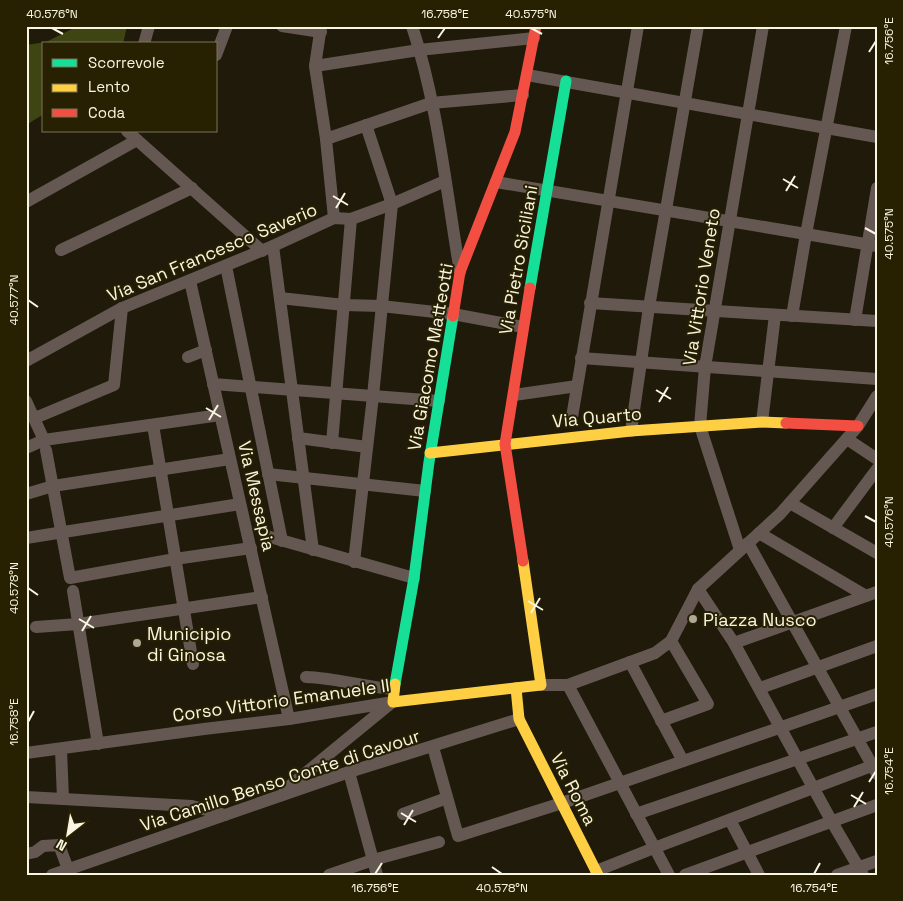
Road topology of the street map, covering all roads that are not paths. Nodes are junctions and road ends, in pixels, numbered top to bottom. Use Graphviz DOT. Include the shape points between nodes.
graph roads {
  1 [pos="149,26"];
  2 [pos="227,26"];
  3 [pos="282,26"];
  4 [pos="412,26"];
  5 [pos="638,26"];
  6 [pos="698,26"];
  7 [pos="763,26"];
  8 [pos="846,26"];
  9 [pos="321,29"];
  10 [pos="535,32"];
  11 [pos="145,42"];
  12 [pos="218,50"];
  13 [pos="419,50"];
  14 [pos="315,66"];
  15 [pos="527,75"];
  16 [pos="566,81"];
  17 [pos="627,93"];
  18 [pos="523,95"];
  19 [pos="432,103"];
  20 [pos="685,104"];
  21 [pos="748,114"];
  22 [pos="366,125"];
  23 [pos="826,128"];
  24 [pos="128,132"];
  25 [pos="877,137"];
  26 [pos="326,139"];
  27 [pos="137,140"];
  28 [pos="445,181"];
  29 [pos="496,182"];
  30 [pos="192,188"];
  31 [pos="877,188"];
  32 [pos="547,190"];
  33 [pos="608,200"];
  34 [pos="26,202"];
  35 [pos="392,204"];
  36 [pos="666,210"];
  37 [pos="334,218"];
  38 [pos="351,219"];
  39 [pos="729,220"];
  40 [pos="806,234"];
  41 [pos="872,245"];
  42 [pos="267,249"];
  43 [pos="61,250"];
  44 [pos="226,266"];
  45 [pos="460,272"];
  46 [pos="190,281"];
  47 [pos="280,298"];
  48 [pos="590,303"];
  49 [pos="344,305"];
  50 [pos="381,306"];
  51 [pos="649,307"];
  52 [pos="122,308"];
  53 [pos="715,311"];
  54 [pos="453,314"];
  55 [pos="775,315"];
  56 [pos="792,316"];
  57 [pos="855,320"];
  58 [pos="877,321"];
  59 [pos="523,327"];
  60 [pos="206,350"];
  61 [pos="188,357"];
  62 [pos="581,358"];
  63 [pos="26,362"];
  64 [pos="641,362"];
  65 [pos="705,367"];
  66 [pos="768,371"];
  67 [pos="877,379"];
  68 [pos="213,384"];
  69 [pos="577,386"];
  70 [pos="250,387"];
  71 [pos="292,390"];
  72 [pos="336,393"];
  73 [pos="514,395"];
  74 [pos="373,396"];
  75 [pos="877,396"];
  76 [pos="26,401"];
  77 [pos="439,401"];
  78 [pos="220,415"];
  79 [pos="35,418"];
  80 [pos="572,418"];
  81 [pos="762,422"];
  82 [pos="153,425"];
  83 [pos="700,426"];
  84 [pos="858,426"];
  85 [pos="631,431"];
  86 [pos="298,438"];
  87 [pos="847,439"];
  88 [pos="332,443"];
  89 [pos="505,444"];
  90 [pos="45,445"];
  91 [pos="367,447"];
  92 [pos="26,448"];
  93 [pos="430,453"];
  94 [pos="230,459"];
  95 [pos="877,459"];
  96 [pos="161,469"];
  97 [pos="877,470"];
  98 [pos="268,474"];
  99 [pos="303,477"];
  100 [pos="364,484"];
  101 [pos="53,486"];
  102 [pos="425,491"];
  103 [pos="26,494"];
  104 [pos="240,504"];
  105 [pos="790,504"];
  106 [pos="168,515"];
  107 [pos="833,528"];
  108 [pos="61,532"];
  109 [pos="759,533"];
  110 [pos="26,538"];
  111 [pos="744,547"];
  112 [pos="874,547"];
  113 [pos="250,548"];
  114 [pos="312,550"];
  115 [pos="175,558"];
  116 [pos="354,562"];
  117 [pos="414,578"];
  118 [pos="698,589"];
  119 [pos="73,590"];
  120 [pos="872,594"];
  121 [pos="262,597"];
  122 [pos="184,608"];
  123 [pos="793,623"];
  124 [pos="78,624"];
  125 [pos="36,627"];
  126 [pos="671,641"];
  127 [pos="734,643"];
  128 [pos="877,646"];
  129 [pos="630,662"];
  130 [pos="193,664"];
  131 [pos="817,667"];
  132 [pos="306,677"];
  133 [pos="542,685"];
  134 [pos="568,685"];
  135 [pos="516,688"];
  136 [pos="760,688"];
  137 [pos="877,694"];
  138 [pos="393,695"];
  139 [pos="840,707"];
  140 [pos="289,719"];
  141 [pos="519,719"];
  142 [pos="661,721"];
  143 [pos="780,727"];
  144 [pos="877,732"];
  145 [pos="857,739"];
  146 [pos="98,744"];
  147 [pos="433,747"];
  148 [pos="61,749"];
  149 [pos="26,753"];
  150 [pos="798,758"];
  151 [pos="683,761"];
  152 [pos="875,768"];
  153 [pos="349,772"];
  154 [pos="620,783"];
  155 [pos="814,788"];
  156 [pos="26,797"];
  157 [pos="277,797"];
  158 [pos="447,798"];
  159 [pos="63,799"];
  160 [pos="562,803"];
  161 [pos="877,805"];
  162 [pos="403,814"];
  163 [pos="636,814"];
  164 [pos="225,815"];
  165 [pos="730,820"];
  166 [pos="832,822"];
  167 [pos="439,842"];
  168 [pos="654,848"];
  169 [pos="747,853"];
  170 [pos="26,854"];
  171 [pos="373,860"];
  172 [pos="877,861"];
  173 [pos="68,869"];
  174 [pos="861,871"];
  175 [pos="597,873"];
  176 [pos="52,875"];
  177 [pos="329,875"];
  178 [pos="377,875"];
  179 [pos="669,875"];
  180 [pos="685,875"];
  181 [pos="759,875"];
  182 [pos="837,875"];
  1 -- 11 [label="street"];
  2 -- 12 [label="street"];
  3 -- 9 [label="street"];
  4 -- 13 [label="street"];
  5 -- 17 [label="street"];
  6 -- 20 [label="street"];
  7 -- 21 [label="street, Via Vittorio Veneto"];
  8 -- 23 [label="street"];
  9 -- 14 [label="street"];
  10 -- 13 [label="street"];
  10 -- 15 [label="street, Via Giacomo Matteotti"];
  13 -- 14 [label="street"];
  13 -- 19 [label="street"];
  14 -- 26 [label="street"];
  15 -- 16 [label="street"];
  15 -- 18 [label="street, Via Giacomo Matteotti"];
  16 -- 17 [label="street"];
  16 -- 32 [label="street, Via Pietro Siciliani"];
  17 -- 20 [label="street"];
  17 -- 33 [label="street"];
  18 -- 19 [label="street"];
  18 -- 29 [label="street, Via Giacomo Matteotti" via="515,132"];
  19 -- 22 [label="street"];
  19 -- 28 [label="street"];
  20 -- 21 [label="street"];
  20 -- 36 [label="street"];
  21 -- 23 [label="street"];
  21 -- 39 [label="street, Via Vittorio Veneto"];
  22 -- 26 [label="street"];
  22 -- 35 [label="street"];
  23 -- 25 [label="street"];
  23 -- 40 [label="street"];
  24 -- 27 [label="street"];
  26 -- 37 [label="street"];
  27 -- 30 [label="street"];
  27 -- 34 [label="street"];
  28 -- 35 [label="street, Via San Francesco Saverio"];
  28 -- 45 [label="street"];
  29 -- 32 [label="street"];
  29 -- 45 [label="street, Via Giacomo Matteotti"];
  30 -- 42 [label="street"];
  30 -- 43 [label="street"];
  31 -- 41 [label="street"];
  32 -- 33 [label="street"];
  32 -- 59 [label="street, Via Pietro Siciliani"];
  33 -- 36 [label="street"];
  33 -- 48 [label="street"];
  35 -- 38 [label="street, Via San Francesco Saverio"];
  35 -- 50 [label="street"];
  36 -- 39 [label="street"];
  36 -- 51 [label="street"];
  37 -- 38 [label="street, Via San Francesco Saverio"];
  37 -- 42 [label="street, Via San Francesco Saverio"];
  38 -- 49 [label="street"];
  39 -- 40 [label="street"];
  39 -- 53 [label="street, Via Vittorio Veneto"];
  40 -- 41 [label="street"];
  40 -- 56 [label="street"];
  41 -- 57 [label="street"];
  42 -- 44 [label="street, Via San Francesco Saverio"];
  42 -- 47 [label="street"];
  44 -- 46 [label="street, Via San Francesco Saverio"];
  44 -- 70 [label="street"];
  45 -- 54 [label="street, Via Giacomo Matteotti"];
  46 -- 52 [label="street, Via San Francesco Saverio"];
  46 -- 60 [label="street, Via Messapia"];
  47 -- 49 [label="street"];
  47 -- 71 [label="street"];
  48 -- 51 [label="street"];
  48 -- 62 [label="street"];
  49 -- 50 [label="street"];
  49 -- 72 [label="street"];
  50 -- 54 [label="street"];
  50 -- 74 [label="street"];
  51 -- 53 [label="street"];
  51 -- 64 [label="street"];
  52 -- 63 [label="street, Via San Francesco Saverio"];
  52 -- 79 [label="street" via="114,385"];
  53 -- 55 [label="street"];
  53 -- 65 [label="street, Via Vittorio Veneto"];
  54 -- 59 [label="street"];
  54 -- 77 [label="street, Via Giacomo Matteotti"];
  55 -- 56 [label="street"];
  55 -- 66 [label="street"];
  56 -- 57 [label="street"];
  57 -- 58 [label="street"];
  59 -- 73 [label="street, Via Pietro Siciliani"];
  60 -- 61 [label="street"];
  60 -- 68 [label="street, Via Messapia"];
  62 -- 64 [label="street"];
  62 -- 69 [label="street"];
  64 -- 65 [label="street"];
  64 -- 85 [label="street"];
  65 -- 66 [label="street"];
  65 -- 83 [label="street, Via Vittorio Veneto"];
  66 -- 67 [label="street"];
  66 -- 81 [label="street"];
  68 -- 70 [label="street"];
  68 -- 78 [label="street, Via Messapia"];
  69 -- 73 [label="street"];
  69 -- 80 [label="street"];
  70 -- 71 [label="street"];
  70 -- 98 [label="street"];
  71 -- 72 [label="street"];
  71 -- 86 [label="street"];
  72 -- 74 [label="street"];
  72 -- 88 [label="street"];
  73 -- 89 [label="street, Via Pietro Siciliani"];
  74 -- 77 [label="street"];
  74 -- 91 [label="street"];
  75 -- 84 [label="street"];
  76 -- 79 [label="street"];
  77 -- 93 [label="street, Via Giacomo Matteotti"];
  78 -- 82 [label="street"];
  78 -- 94 [label="street, Via Messapia"];
  79 -- 90 [label="street"];
  81 -- 83 [label="street, Via Quarto"];
  81 -- 84 [label="street, Via Quarto"];
  82 -- 90 [label="street"];
  82 -- 96 [label="street"];
  83 -- 85 [label="street, Via Quarto"];
  83 -- 111 [label="street, Via Vittorio Veneto"];
  84 -- 87 [label="street"];
  85 -- 89 [label="street, Via Quarto"];
  86 -- 88 [label="street"];
  86 -- 99 [label="street"];
  87 -- 95 [label="street"];
  87 -- 105 [label="street"];
  88 -- 91 [label="street"];
  89 -- 93 [label="street, Via Quarto"];
  89 -- 133 [label="street, Via Pietro Siciliani"];
  90 -- 92 [label="street"];
  90 -- 101 [label="street"];
  91 -- 100 [label="street"];
  93 -- 102 [label="street, Via Giacomo Matteotti"];
  94 -- 96 [label="street"];
  94 -- 104 [label="street, Via Messapia"];
  96 -- 101 [label="street"];
  96 -- 106 [label="street"];
  97 -- 107 [label="street"];
  98 -- 99 [label="street"];
  98 -- 114 [label="street" via="276,539"];
  99 -- 100 [label="street"];
  99 -- 114 [label="street"];
  100 -- 102 [label="street"];
  100 -- 116 [label="street"];
  101 -- 103 [label="street"];
  101 -- 108 [label="street"];
  102 -- 117 [label="street, Via Giacomo Matteotti"];
  104 -- 106 [label="street"];
  104 -- 113 [label="street, Via Messapia"];
  105 -- 107 [label="street"];
  105 -- 109 [label="street"];
  106 -- 108 [label="street"];
  106 -- 115 [label="street"];
  107 -- 112 [label="street"];
  108 -- 110 [label="street"];
  108 -- 115 [label="street" via="70,578"];
  109 -- 111 [label="street"];
  109 -- 120 [label="street"];
  111 -- 118 [label="street"];
  111 -- 123 [label="street, Via Vittorio Veneto"];
  113 -- 115 [label="street"];
  113 -- 121 [label="street, Via Messapia"];
  114 -- 116 [label="street"];
  115 -- 122 [label="street"];
  116 -- 117 [label="street"];
  117 -- 138 [label="street, Via Giacomo Matteotti"];
  118 -- 126 [label="street"];
  118 -- 127 [label="street"];
  119 -- 124 [label="street"];
  120 -- 123 [label="street"];
  121 -- 122 [label="street"];
  121 -- 140 [label="street, Via Messapia"];
  122 -- 124 [label="street"];
  122 -- 130 [label="street"];
  123 -- 127 [label="street"];
  123 -- 131 [label="street, Via Vittorio Veneto"];
  124 -- 125 [label="street"];
  124 -- 146 [label="street"];
  126 -- 129 [label="street" via="655,653"];
  126 -- 142 [label="street" via="708,704"];
  127 -- 136 [label="street"];
  128 -- 131 [label="street"];
  129 -- 134 [label="street"];
  129 -- 142 [label="street"];
  131 -- 136 [label="street"];
  131 -- 139 [label="street, Via Vittorio Veneto"];
  132 -- 138 [label="street" via="329,678"];
  133 -- 134 [label="street"];
  133 -- 135 [label="street, Corso Vittorio Emanuele II"];
  134 -- 154 [label="street"];
  135 -- 138 [label="street, Corso Vittorio Emanuele II"];
  135 -- 141 [label="street"];
  136 -- 143 [label="street"];
  137 -- 139 [label="street"];
  138 -- 140 [label="street, Corso Vittorio Emanuele II"];
  138 -- 157 [label="street"];
  139 -- 143 [label="street"];
  139 -- 145 [label="street, Via Vittorio Veneto"];
  140 -- 146 [label="street, Corso Vittorio Emanuele II"];
  141 -- 147 [label="street, Via Camillo Benso Conte di Cavour"];
  141 -- 160 [label="street, Via Roma"];
  142 -- 151 [label="street"];
  143 -- 150 [label="street"];
  143 -- 151 [label="street"];
  144 -- 145 [label="street"];
  145 -- 150 [label="street"];
  145 -- 152 [label="street, Via Vittorio Veneto"];
  146 -- 148 [label="street, Corso Vittorio Emanuele II"];
  147 -- 153 [label="street, Via Camillo Benso Conte di Cavour"];
  147 -- 158 [label="street"];
  148 -- 149 [label="street, Corso Vittorio Emanuele II"];
  148 -- 159 [label="street"];
  150 -- 155 [label="street"];
  150 -- 163 [label="street"];
  151 -- 154 [label="street"];
  152 -- 155 [label="street"];
  153 -- 157 [label="street, Via Camillo Benso Conte di Cavour"];
  153 -- 171 [label="street"];
  154 -- 160 [label="street"];
  154 -- 163 [label="street"];
  155 -- 165 [label="street"];
  155 -- 166 [label="street"];
  156 -- 159 [label="street"];
  157 -- 164 [label="street, Via Camillo Benso Conte di Cavour"];
  158 -- 160 [label="street" via="458,836"];
  158 -- 162 [label="street"];
  159 -- 164 [label="street" via="192,806"];
  160 -- 175 [label="street, Via Roma"];
  161 -- 166 [label="street"];
  163 -- 168 [label="street"];
  164 -- 173 [label="street, Via Camillo Benso Conte di Cavour"];
  165 -- 168 [label="street"];
  165 -- 169 [label="street"];
  166 -- 169 [label="street"];
  166 -- 174 [label="street"];
  167 -- 171 [label="street"];
  168 -- 175 [label="street"];
  168 -- 179 [label="street"];
  169 -- 180 [label="street"];
  169 -- 181 [label="street"];
  170 -- 173 [label="street" via="44,846 59,845"];
  171 -- 177 [label="street"];
  171 -- 178 [label="street"];
  172 -- 174 [label="street"];
  173 -- 176 [label="street, Via Camillo Benso Conte di Cavour"];
  174 -- 182 [label="street"];
}
